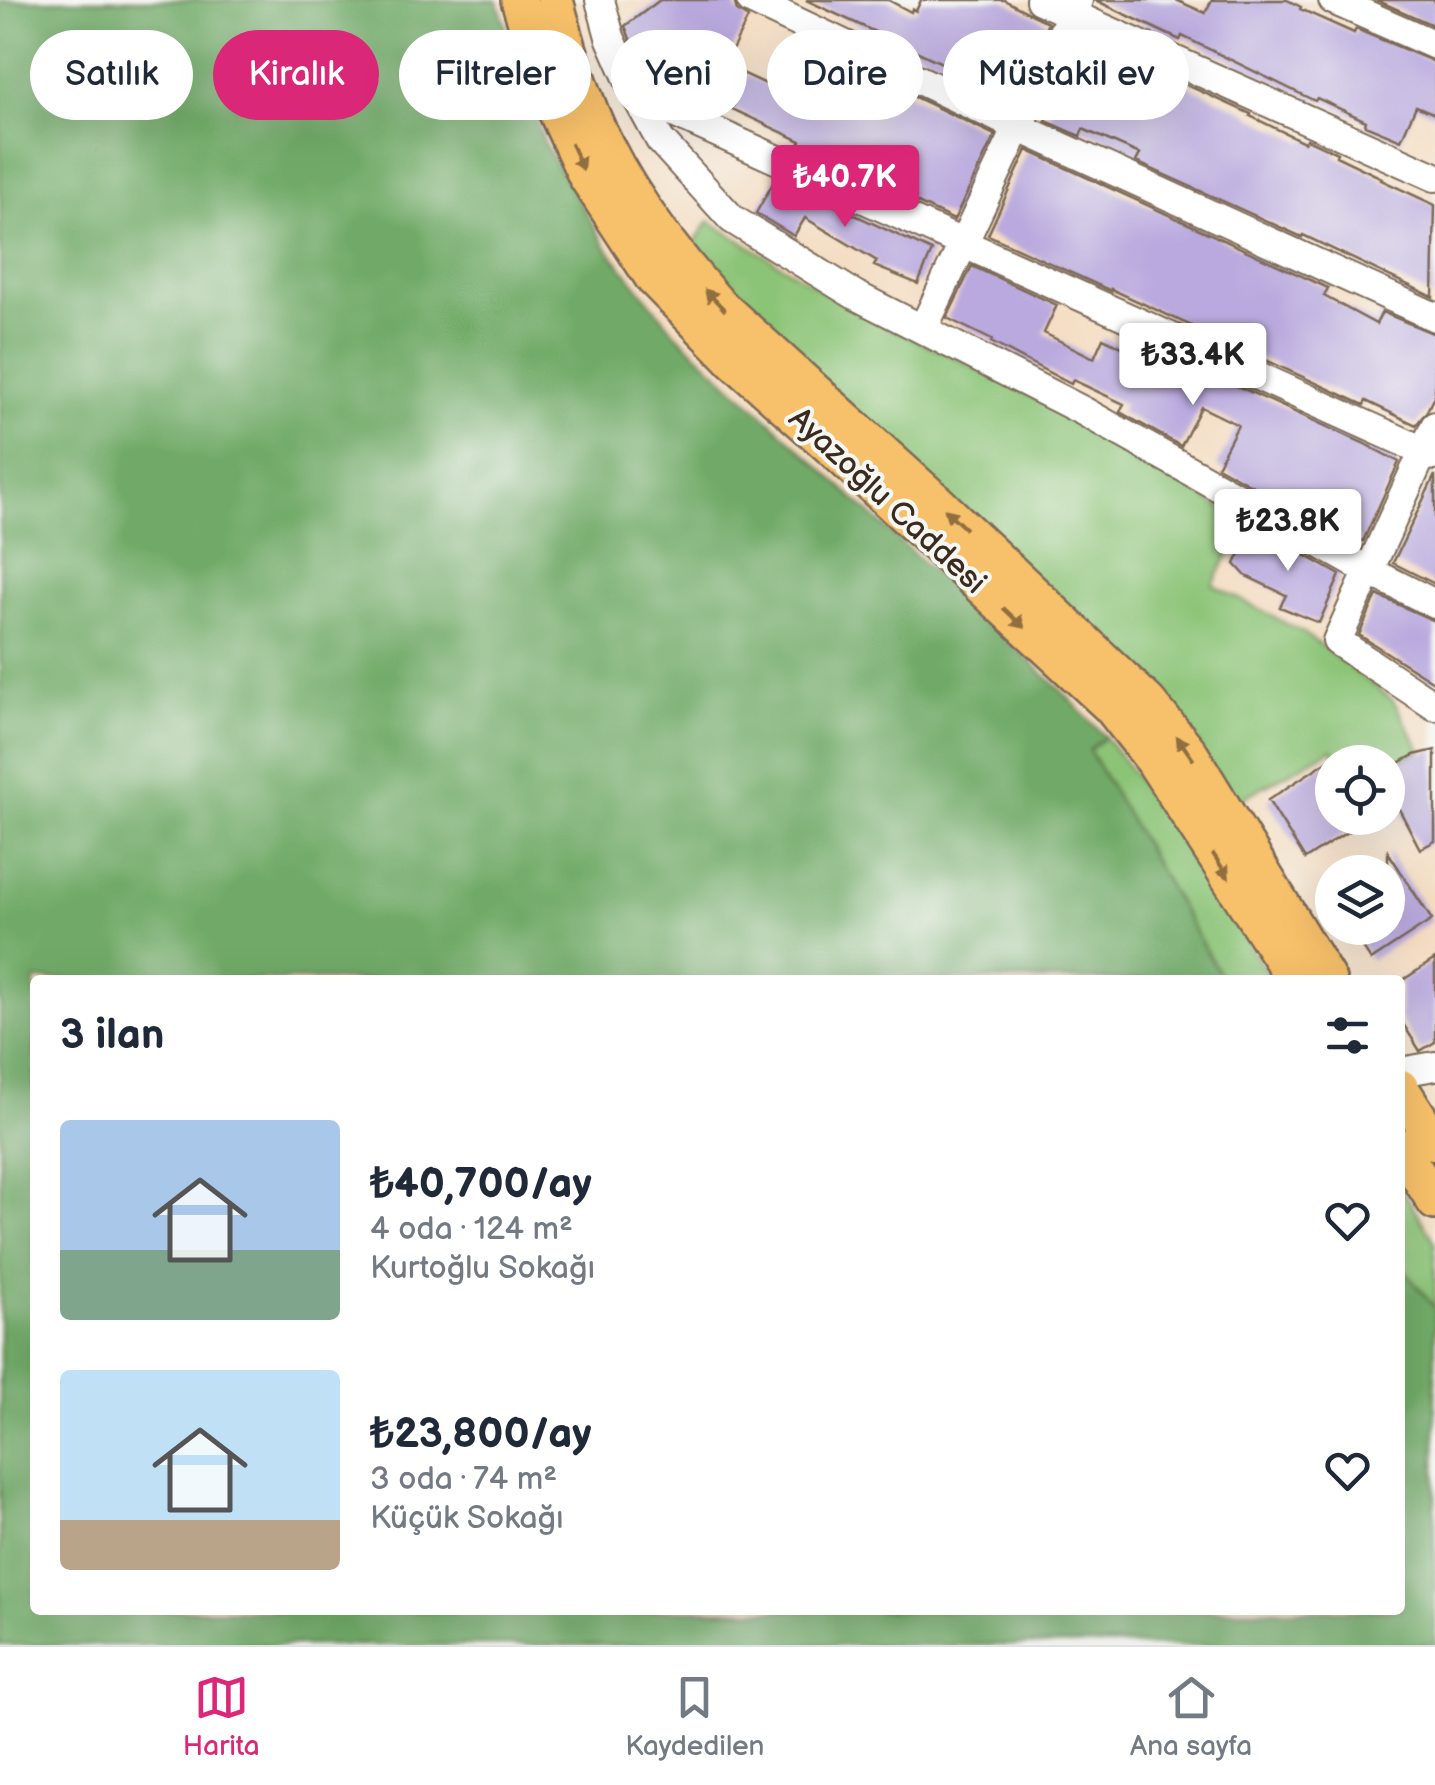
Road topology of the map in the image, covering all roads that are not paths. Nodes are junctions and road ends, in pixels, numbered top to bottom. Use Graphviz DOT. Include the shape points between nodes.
graph roads {
  1 [pos="519,0"];
  2 [pos="555,0"];
  3 [pos="600,0"];
  4 [pos="751,0"];
  5 [pos="1040,0"];
  6 [pos="1332,0"];
  7 [pos="1074,7"];
  8 [pos="611,39"];
  9 [pos="1435,45"];
  10 [pos="649,120"];
  11 [pos="690,120"];
  12 [pos="1018,127"];
  13 [pos="1435,177"];
  14 [pos="964,243"];
  15 [pos="1435,317"];
  16 [pos="923,330"];
  17 [pos="1431,444"];
  18 [pos="1369,571"];
  19 [pos="1435,604"];
  20 [pos="1435,706"];
  21 [pos="1292,975"];
  22 [pos="1325,975"];
  23 [pos="1435,1066"];
  24 [pos="1405,1071"];
  25 [pos="1405,1095"];
  26 [pos="1435,1142"];
  27 [pos="1405,1154"];
  28 [pos="1435,1202"];
  1 -- 21 [label="main road, Ayazoğlu Caddesi, one-way" via="550,98 586,176 653,278 735,362 1111,707 1153,760"];
  22 -- 2 [label="main road, Ayazoğlu Caddesi, one-way" via="1188,750 1148,702 686,268 604,142"];
  3 -- 8 [label="street"];
  4 -- 12 [label="street"];
  5 -- 7 [label="street"];
  6 -- 9 [label="street"];
  7 -- 12 [label="street"];
  7 -- 13 [label="street"];
  10 -- 16 [label="street" via="732,219"];
  11 -- 14 [label="street"];
  12 -- 14 [label="street"];
  12 -- 15 [label="street"];
  14 -- 16 [label="street"];
  14 -- 17 [label="street"];
  16 -- 18 [label="street" via="1084,411"];
  17 -- 18 [label="street"];
  18 -- 19 [label="street"];
  18 -- 20 [label="street" via="1337,641"];
  23 -- 24 [label="street"];
  25 -- 26 [label="main road"];
  27 -- 28 [label="main road"];
}
